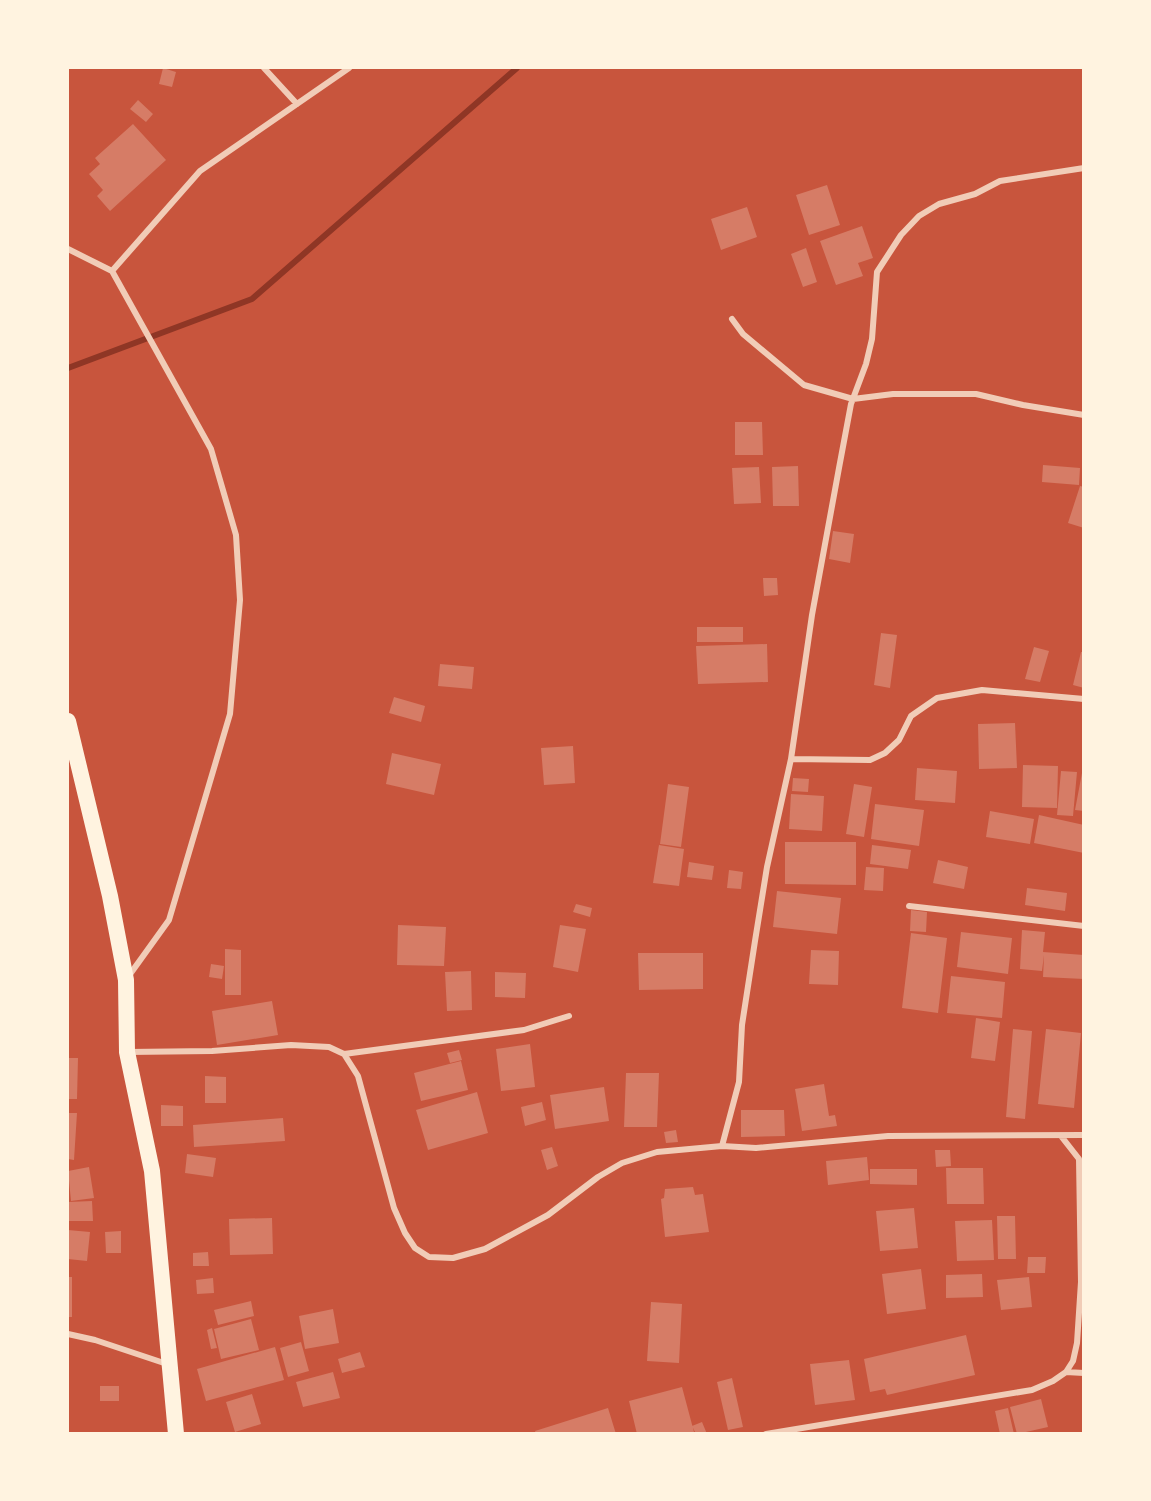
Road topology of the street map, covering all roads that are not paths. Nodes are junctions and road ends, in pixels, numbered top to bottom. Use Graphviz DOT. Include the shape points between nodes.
graph roads {
  1 [pos="264,68"];
  2 [pos="349,68"];
  3 [pos="297,104"];
  4 [pos="1083,168"];
  5 [pos="68,249"];
  6 [pos="112,271"];
  7 [pos="732,319"];
  8 [pos="853,399"];
  9 [pos="1083,415"];
  10 [pos="1083,699"];
  11 [pos="68,721"];
  12 [pos="791,759"];
  13 [pos="909,906"];
  14 [pos="1083,926"];
  15 [pos="126,980"];
  16 [pos="569,1016"];
  17 [pos="128,1052"];
  18 [pos="344,1054"];
  19 [pos="1083,1135"];
  20 [pos="1061,1136"];
  21 [pos="722,1146"];
  22 [pos="68,1334"];
  23 [pos="171,1365"];
  24 [pos="1066,1372"];
  25 [pos="1083,1373"];
  26 [pos="176,1434"];
  27 [pos="766,1434"];
  1 -- 3 [label="street"];
  2 -- 3 [label="street"];
  3 -- 6 [label="street" via="200,171"];
  4 -- 8 [label="street" via="1000,181 975,194 939,204 919,216 877,272 872,339"];
  5 -- 6 [label="street"];
  6 -- 15 [label="street" via="212,449 236,535 240,600 230,714 169,920"];
  7 -- 8 [label="street" via="743,334 804,385"];
  8 -- 9 [label="street" via="893,394 976,394"];
  8 -- 12 [label="street" via="812,615"];
  10 -- 12 [label="street" via="982,690 937,698 911,716 899,740 885,753 870,760"];
  11 -- 15 [label="highway"];
  12 -- 21 [label="street" via="756,930 742,1024 740,1082"];
  13 -- 14 [label="street"];
  15 -- 17 [label="highway"];
  16 -- 18 [label="street" via="524,1029"];
  17 -- 18 [label="street" via="291,1045 329,1047"];
  17 -- 23 [label="highway" via="152,1171"];
  18 -- 21 [label="street" via="358,1076 394,1208 415,1248 429,1257 453,1258 485,1249 548,1215 622,1163 657,1152"];
  19 -- 20 [label="street"];
  20 -- 21 [label="street" via="888,1136 756,1148"];
  20 -- 24 [label="street" via="1079,1159 1081,1282 1077,1343"];
  22 -- 23 [label="street"];
  23 -- 26 [label="highway"];
  24 -- 25 [label="street"];
  24 -- 27 [label="street" via="1032,1390"];
}
